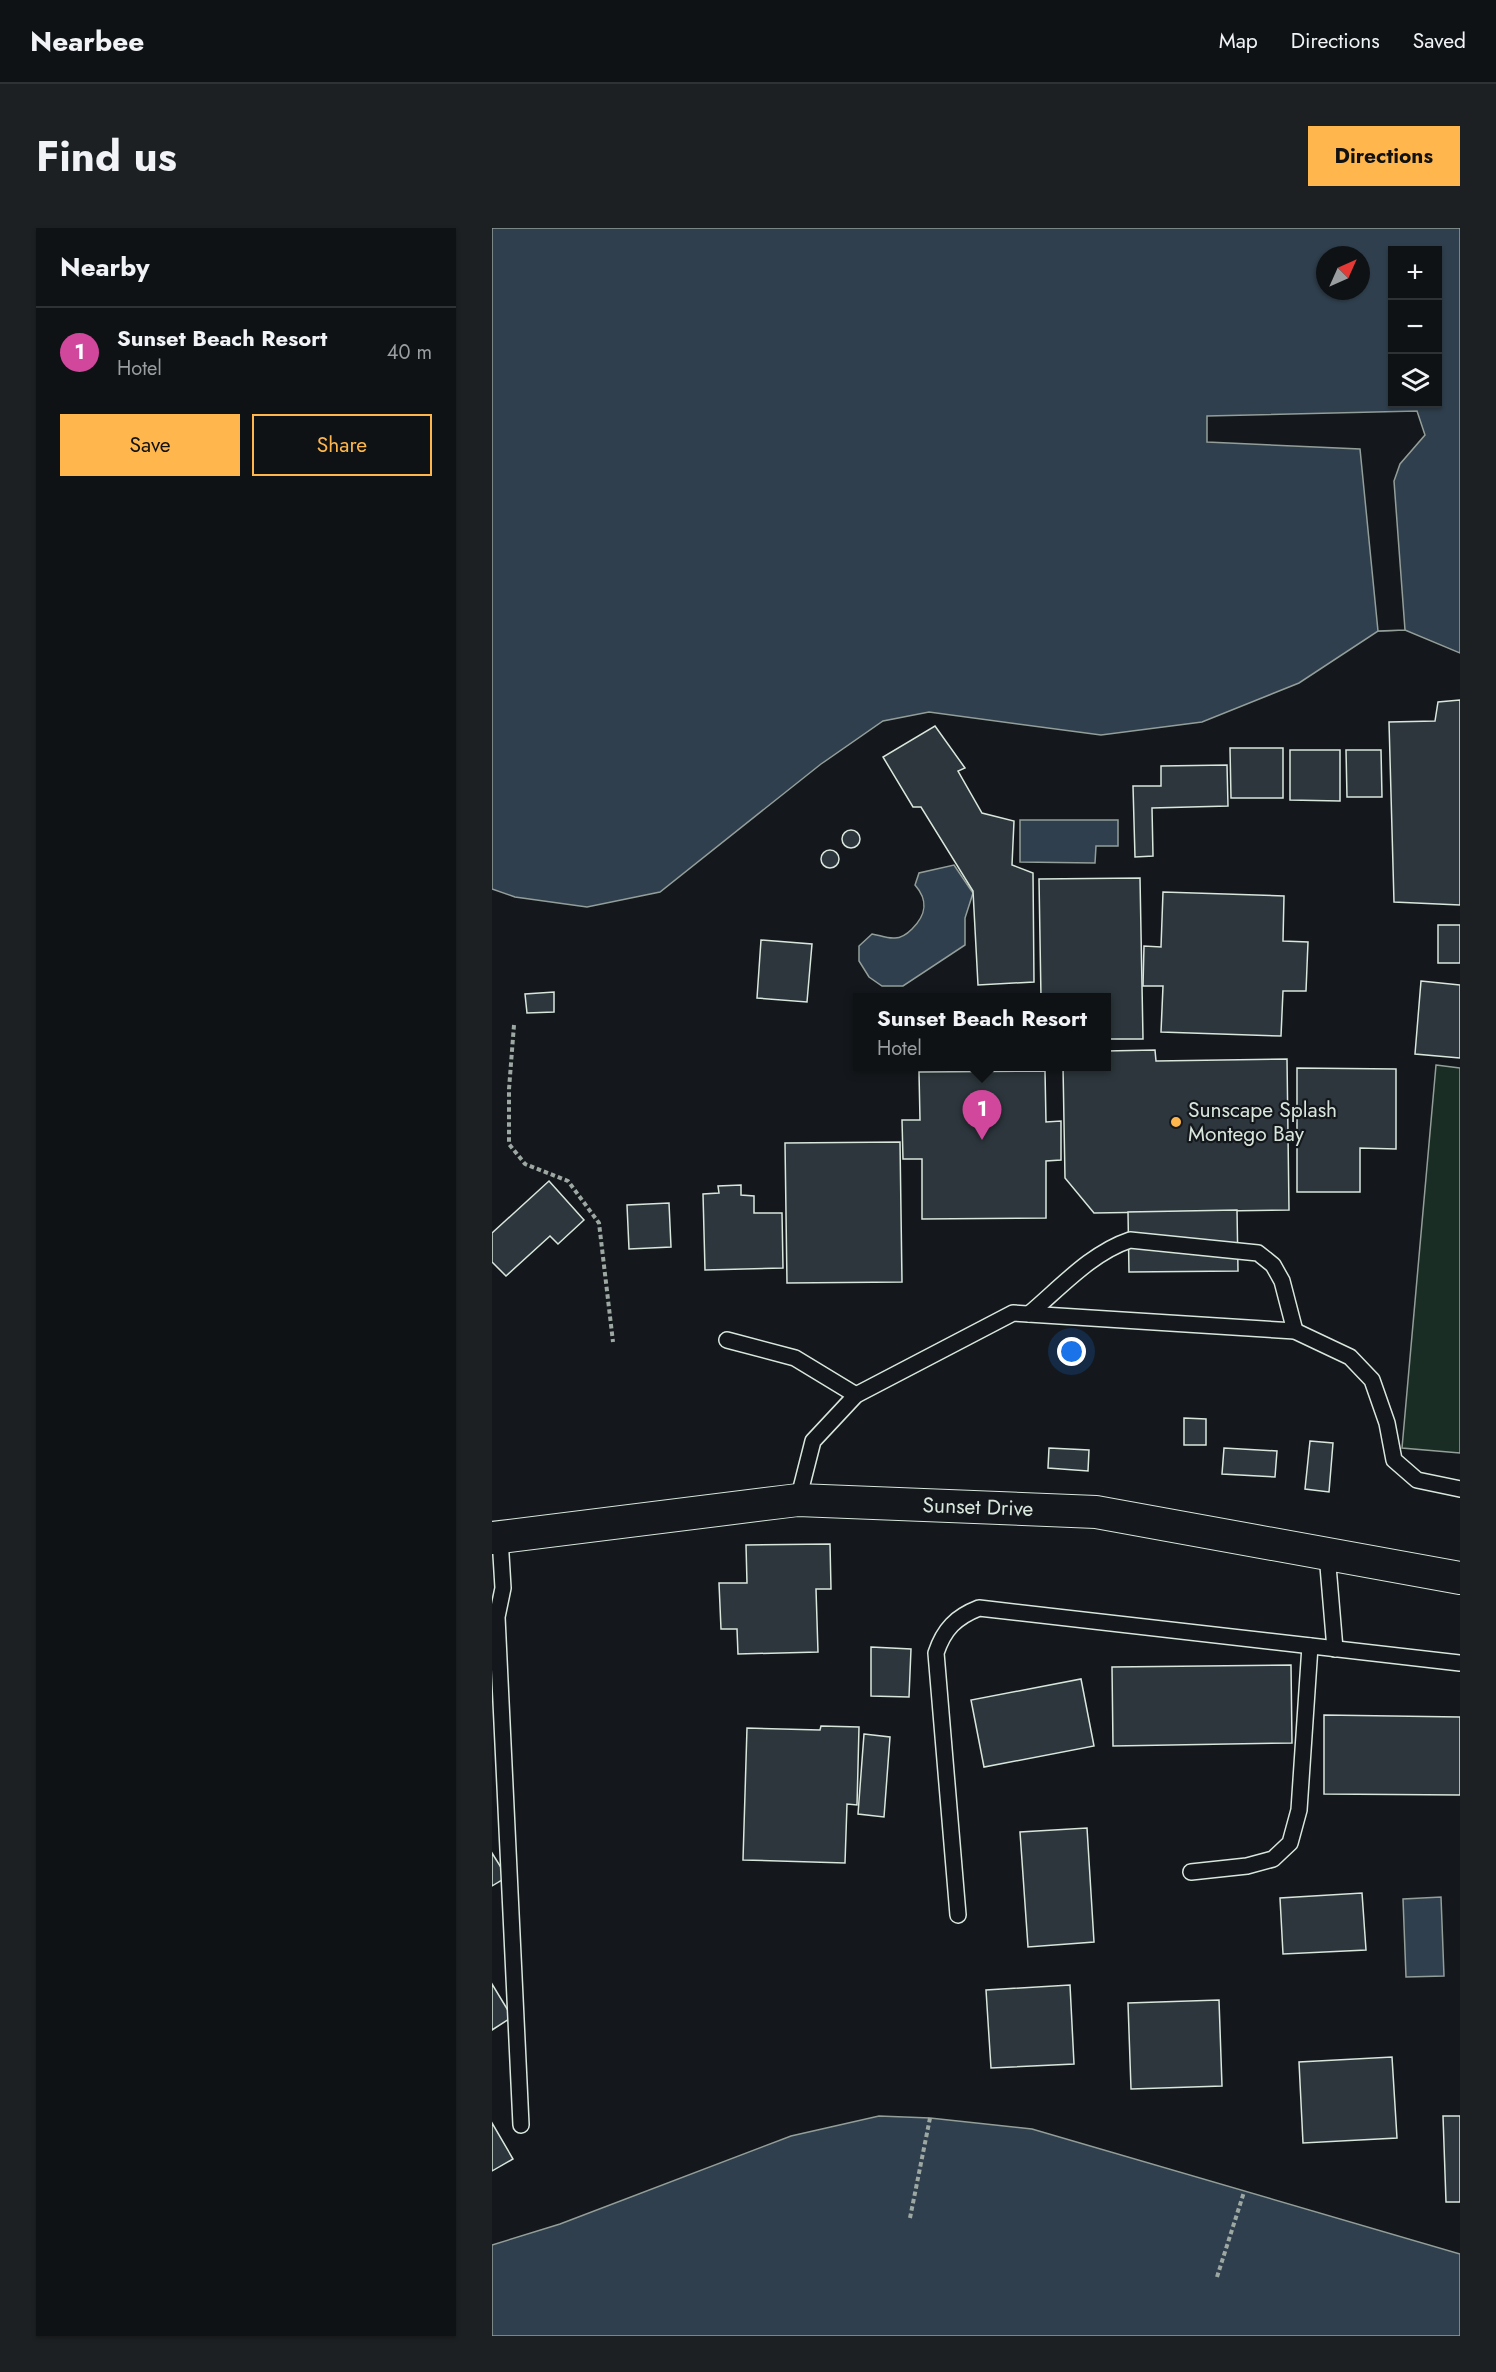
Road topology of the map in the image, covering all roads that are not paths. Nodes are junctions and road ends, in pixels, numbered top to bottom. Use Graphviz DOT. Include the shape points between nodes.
graph roads {
  1 [pos="1029,1314"];
  2 [pos="1295,1331"];
  3 [pos="727,1340"];
  4 [pos="856,1395"];
  5 [pos="1460,1489"];
  6 [pos="798,1500"];
  7 [pos="496,1538"];
  8 [pos="1328,1554"];
  9 [pos="1460,1578"];
  10 [pos="1310,1646"];
  11 [pos="1335,1649"];
  12 [pos="1460,1663"];
  13 [pos="1191,1872"];
  14 [pos="958,1915"];
  15 [pos="521,2126"];
  1 -- 2 [label="lane"];
  1 -- 2 [label="lane" via="1098,1256 1130,1240 1258,1253 1273,1264 1282,1281"];
  1 -- 4 [label="lane" via="1013,1313"];
  2 -- 5 [label="lane" via="1350,1357 1372,1380 1387,1423 1394,1460 1417,1480"];
  3 -- 4 [label="lane" via="795,1358"];
  4 -- 6 [label="lane" via="813,1441"];
  6 -- 7 [label="street, Sunset Drive"];
  6 -- 8 [label="street, Sunset Drive" via="1096,1512"];
  7 -- 15 [label="lane" via="503,1588 497,1617"];
  8 -- 9 [label="street, Sunset Drive"];
  8 -- 11 [label="lane"];
  10 -- 11 [label="lane"];
  10 -- 13 [label="lane" via="1299,1810 1290,1843 1273,1859"];
  10 -- 14 [label="lane" via="979,1608 964,1614 941,1637 936,1653"];
  11 -- 12 [label="lane"];
}
